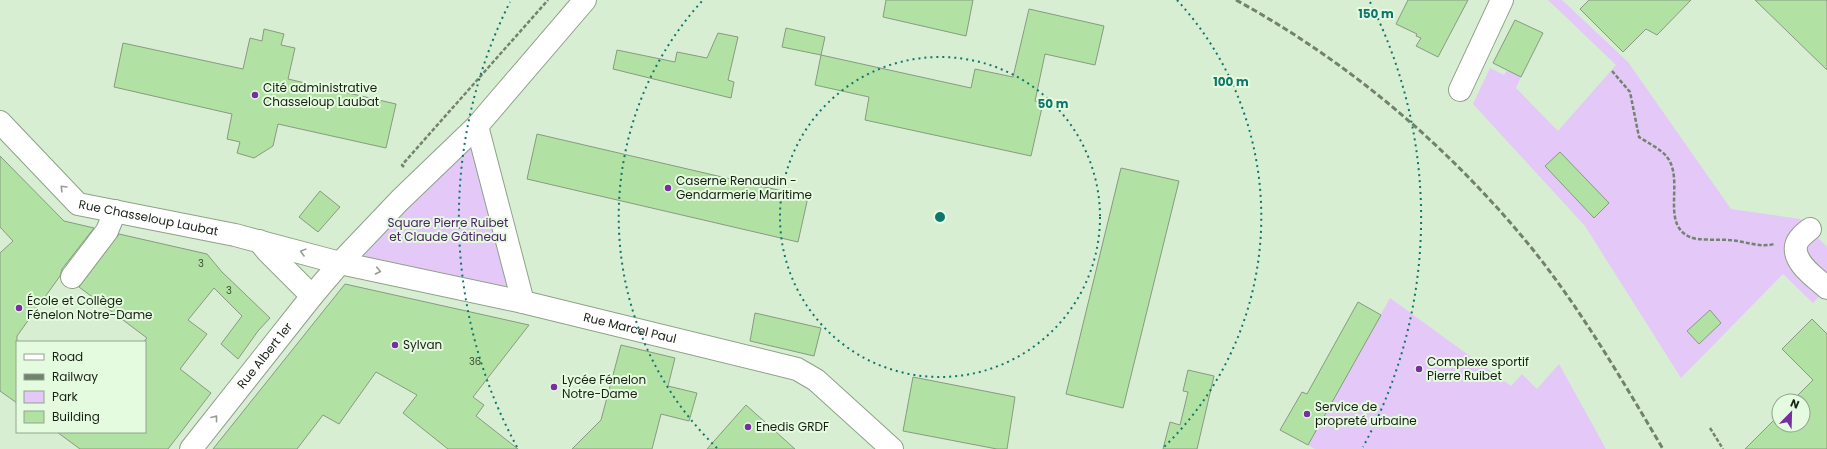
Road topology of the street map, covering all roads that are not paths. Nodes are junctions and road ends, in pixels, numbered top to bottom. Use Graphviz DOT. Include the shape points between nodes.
graph roads {
  1 [pos="585,0"];
  2 [pos="1502,0"];
  3 [pos="1460,90"];
  4 [pos="0,122"];
  5 [pos="477,126"];
  6 [pos="116,211"];
  7 [pos="1805,234"];
  8 [pos="259,241"];
  9 [pos="340,264"];
  10 [pos="72,278"];
  11 [pos="1827,288"];
  12 [pos="312,296"];
  13 [pos="523,302"];
  14 [pos="191,449"];
  15 [pos="892,449"];
  1 -- 5 [label="street, Rue Albert 1er"];
  2 -- 3 [label="street"];
  6 -- 4 [label="street, Rue Chasseloup Laubat, one-way" via="78,204"];
  5 -- 9 [label="street, Rue Albert 1er" via="417,183"];
  5 -- 13 [label="street"];
  6 -- 8 [label="street, Rue Chasseloup Laubat"];
  6 -- 10 [label="street" via="107,231"];
  7 -- 11 [label="street" via="1796,245 1798,260"];
  9 -- 8 [label="street, Rue Chasseloup Laubat, one-way"];
  8 -- 12 [label="street"];
  9 -- 12 [label="street, Rue Albert 1er"];
  9 -- 13 [label="street, Rue Marcel Paul, one-way"];
  14 -- 12 [label="street, Rue Albert 1er, one-way"];
  13 -- 15 [label="street, Rue Marcel Paul" via="797,369 816,380"];
}
